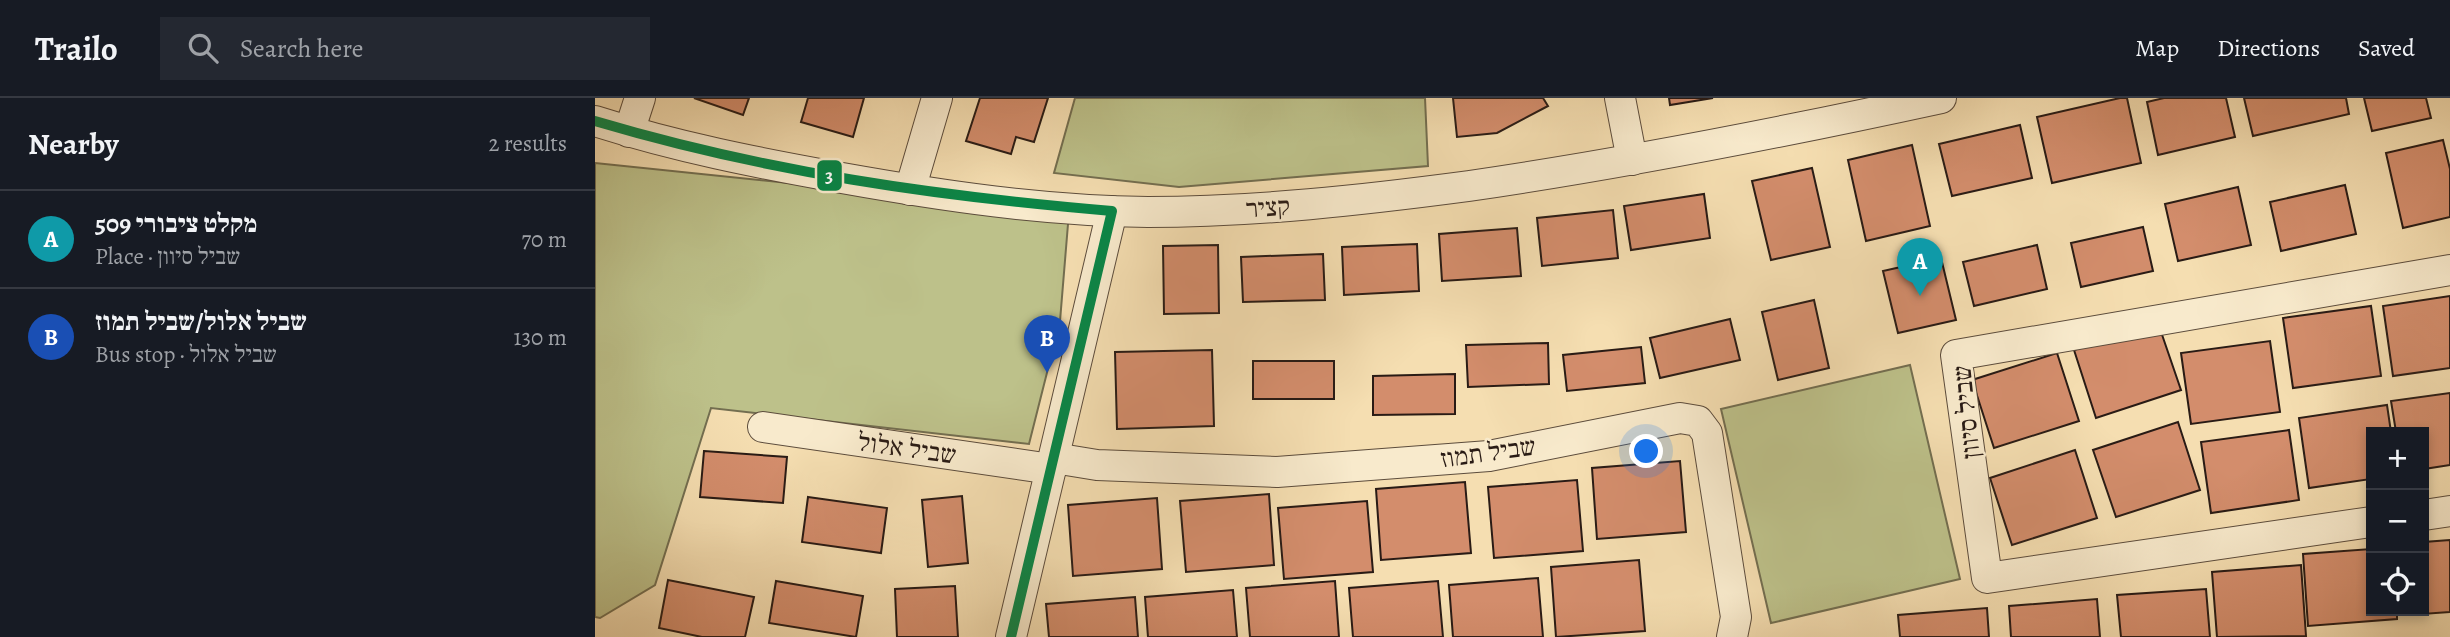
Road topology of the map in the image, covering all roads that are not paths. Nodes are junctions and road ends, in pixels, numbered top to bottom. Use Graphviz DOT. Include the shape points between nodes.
graph roads {
  1 [pos="640,98"];
  2 [pos="937,98"];
  3 [pos="1620,98"];
  4 [pos="1941,98"];
  5 [pos="595,121"];
  6 [pos="629,132"];
  7 [pos="1632,160"];
  8 [pos="910,190"];
  9 [pos="1112,211"];
  10 [pos="2450,270"];
  11 [pos="764,426"];
  12 [pos="1052,463"];
  13 [pos="2450,511"];
  14 [pos="2429,513"];
  15 [pos="2366,523"];
  16 [pos="1011,637"];
  17 [pos="1733,637"];
  1 -- 6 [label="street"];
  2 -- 8 [label="street"];
  3 -- 7 [label="street"];
  4 -- 7 [label="street, קציר"];
  5 -- 6 [label="street, קציר"];
  6 -- 8 [label="street, קציר" via="734,159"];
  7 -- 9 [label="street, קציר" via="1370,199 1255,209"];
  8 -- 9 [label="street, קציר"];
  9 -- 12 [label="street"];
  10 -- 15 [label="street, שביל סיוון" via="1956,355 1987,578"];
  11 -- 12 [label="street, שביל אלול"];
  12 -- 16 [label="street"];
  12 -- 17 [label="street, שביל תמוז" via="1277,472 1489,456 1680,418 1698,421 1707,433 1736,617"];
  13 -- 14 [label="street"];
}
